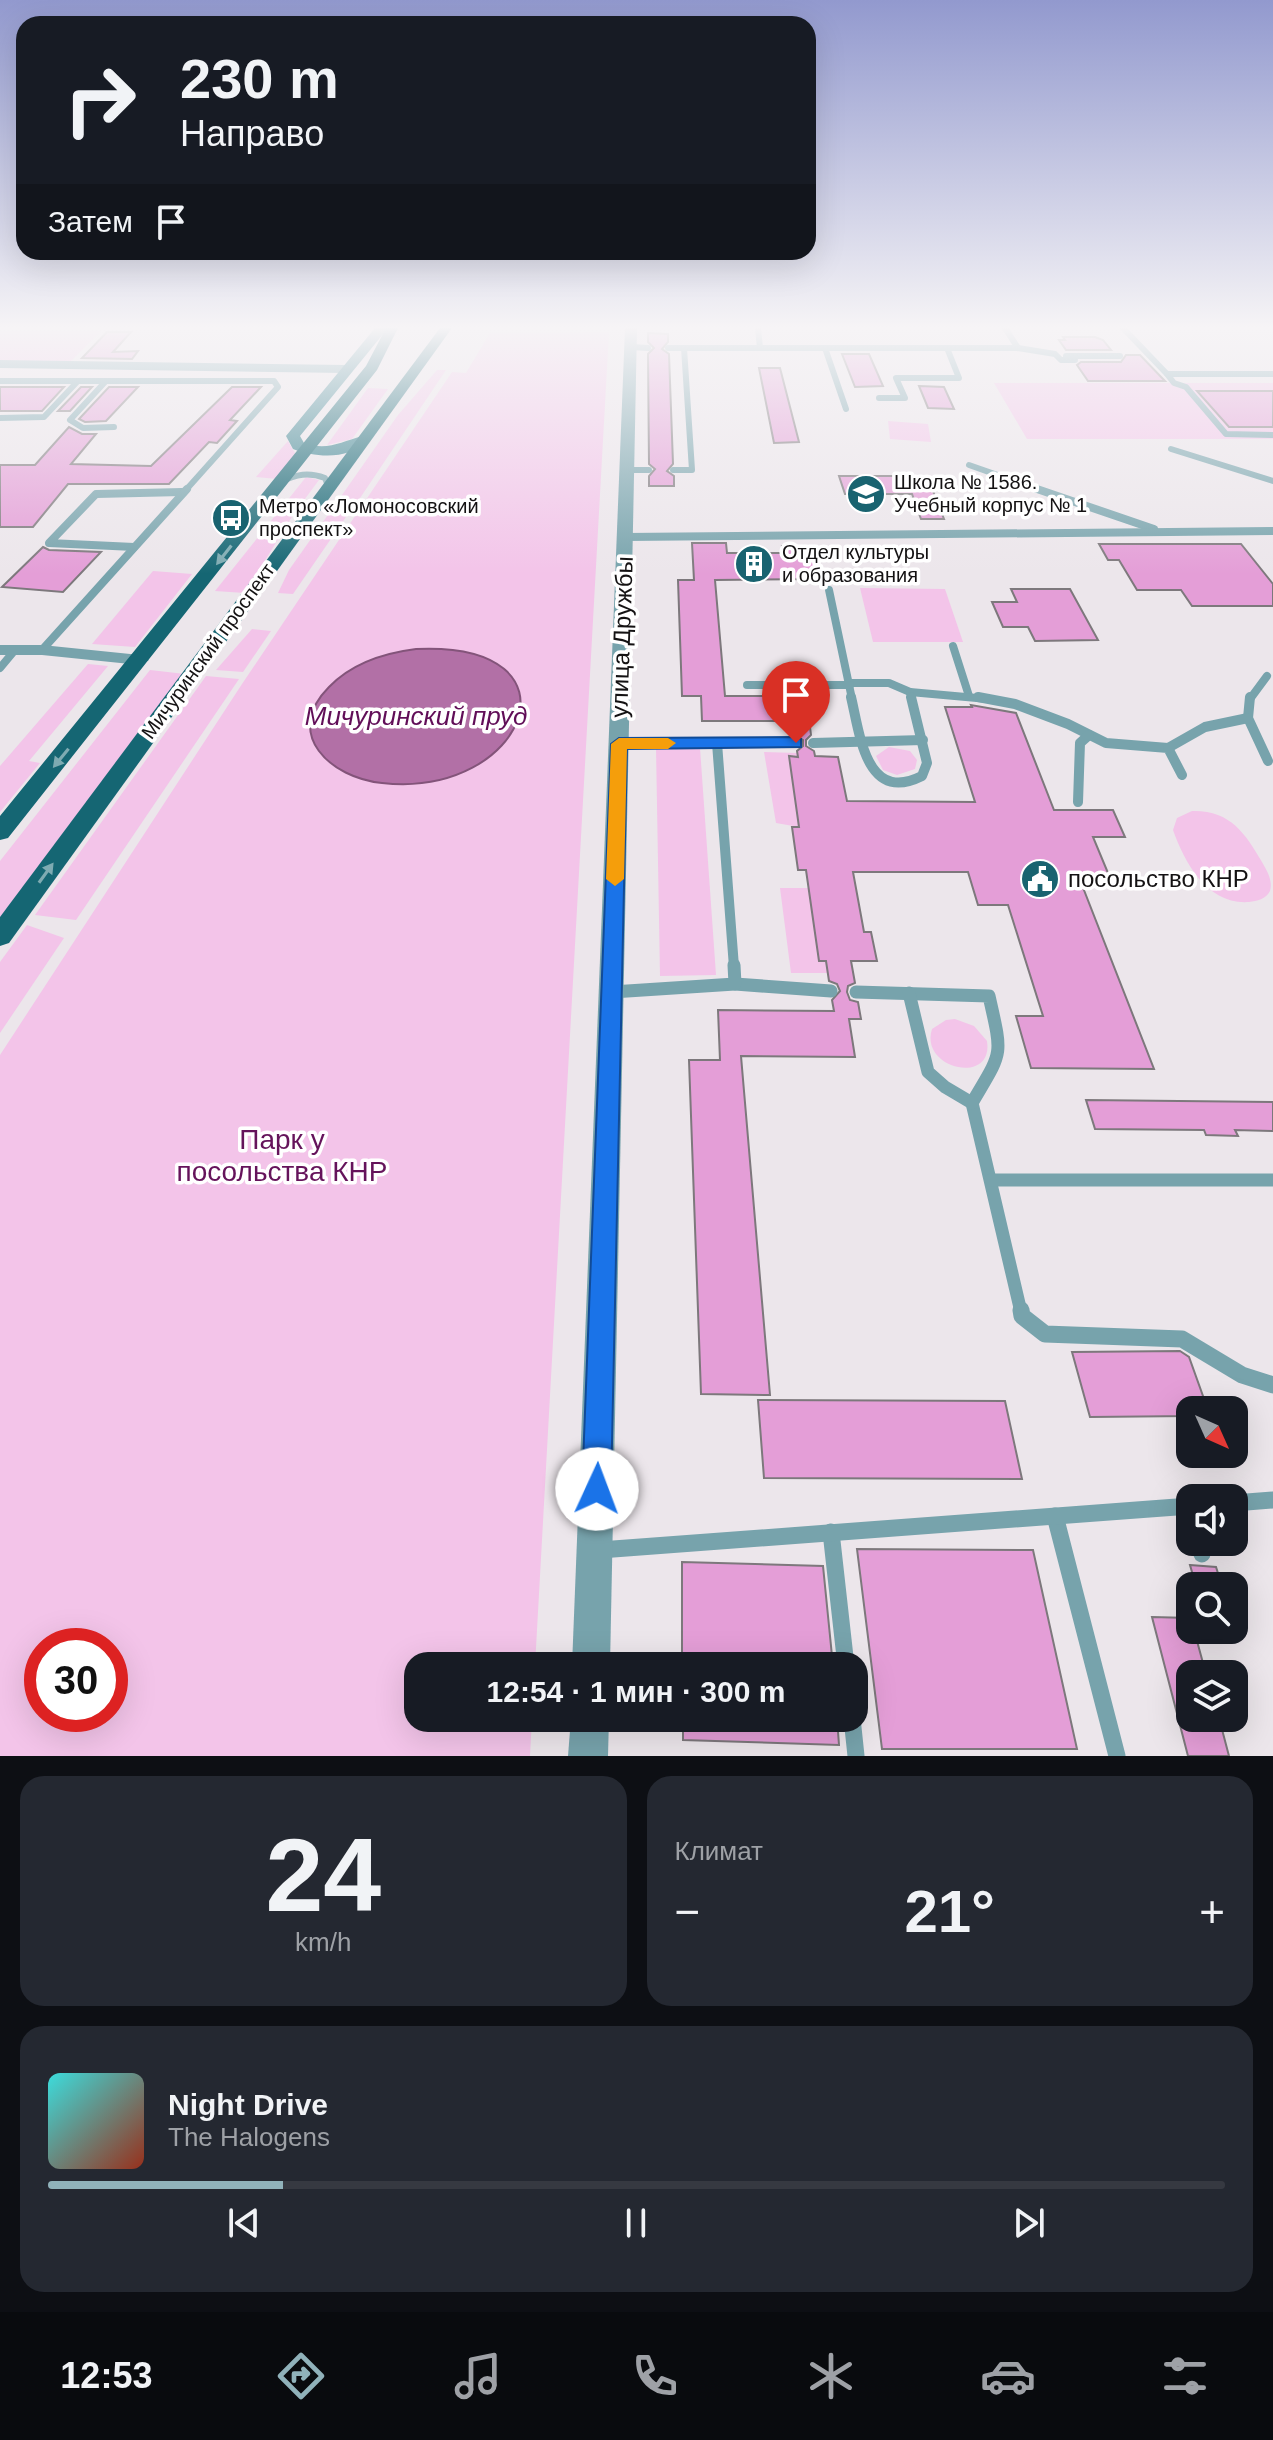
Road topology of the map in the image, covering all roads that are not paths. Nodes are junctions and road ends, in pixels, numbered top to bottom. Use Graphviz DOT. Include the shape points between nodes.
graph roads {
  1 [pos="51,410"];
  2 [pos="78,410"];
  3 [pos="257,410"];
  4 [pos="314,410"];
  5 [pos="338,410"];
  6 [pos="385,410"];
  7 [pos="629,410"];
  8 [pos="688,410"];
  9 [pos="1206,410"];
  10 [pos="0,418"];
  11 [pos="114,427"];
  12 [pos="1273,435"];
  13 [pos="362,440"];
  14 [pos="1171,449"];
  15 [pos="307,450"];
  16 [pos="969,465"];
  17 [pos="627,470"];
  18 [pos="649,470"];
  19 [pos="673,470"];
  20 [pos="1273,481"];
  21 [pos="281,482"];
  22 [pos="328,486"];
  23 [pos="182,492"];
  24 [pos="1273,531"];
  25 [pos="1163,532"];
  26 [pos="625,537"];
  27 [pos="134,547"];
  28 [pos="829,590"];
  29 [pos="953,646"];
  30 [pos="7,650"];
  31 [pos="42,650"];
  32 [pos="140,660"];
  33 [pos="0,668"];
  34 [pos="1267,676"];
  35 [pos="850,684"];
  36 [pos="747,685"];
  37 [pos="910,692"];
  38 [pos="969,696"];
  39 [pos="1248,718"];
  40 [pos="1089,735"];
  41 [pos="923,740"];
  42 [pos="862,741"];
  43 [pos="717,743"];
  44 [pos="796,743"];
  45 [pos="813,743"];
  46 [pos="619,744"];
  47 [pos="1168,748"];
  48 [pos="1268,761"];
  49 [pos="1182,775"];
  50 [pos="1078,802"];
  51 [pos="0,832"];
  52 [pos="0,936"];
  53 [pos="735,984"];
  54 [pos="831,991"];
  55 [pos="612,992"];
  56 [pos="856,992"];
  57 [pos="909,993"];
  58 [pos="972,1103"];
  59 [pos="991,1180"];
  60 [pos="1273,1180"];
  61 [pos="1273,1385"];
  62 [pos="1273,1500"];
  63 [pos="1248,1502"];
  64 [pos="1176,1511"];
  65 [pos="1055,1516"];
  66 [pos="831,1532"];
  67 [pos="595,1550"];
  68 [pos="591,1652"];
  69 [pos="844,1652"];
  70 [pos="589,1732"];
  71 [pos="853,1732"];
  72 [pos="588,1756"];
  73 [pos="856,1756"];
  74 [pos="1117,1756"];
  1 -- 10 [label="lane" via="44,417"];
  2 -- 11 [label="lane" via="70,420 83,428"];
  3 -- 23 [label="lane"];
  4 -- 15 [label="main road" via="293,436 294,443"];
  5 -- 15 [label="main road, Мичуринский проспект"];
  6 -- 13 [label="main road, Мичуринский проспект"];
  7 -- 17 [label="street, улица Дружбы"];
  8 -- 19 [label="lane" via="692,470"];
  9 -- 12 [label="lane" via="1226,434"];
  13 -- 15 [label="main road" via="334,451"];
  13 -- 22 [label="main road, Мичуринский проспект"];
  14 -- 20 [label="lane"];
  15 -- 21 [label="main road, Мичуринский проспект"];
  16 -- 25 [label="lane"];
  17 -- 18 [label="lane"];
  17 -- 26 [label="street, улица Дружбы"];
  21 -- 22 [label="lane" via="309,474 325,478"];
  21 -- 32 [label="main road, Мичуринский проспект, one-way"];
  52 -- 22 [label="main road, Мичуринский проспект, one-way"];
  23 -- 27 [label="lane"];
  23 -- 27 [label="lane" via="96,494 49,543"];
  24 -- 25 [label="lane"];
  25 -- 26 [label="lane"];
  26 -- 46 [label="street, улица Дружбы"];
  27 -- 31 [label="lane"];
  28 -- 35 [label="lane"];
  29 -- 38 [label="lane"];
  30 -- 31 [label="street"];
  30 -- 33 [label="lane"];
  31 -- 32 [label="street"];
  32 -- 51 [label="main road, Мичуринский проспект, one-way"];
  34 -- 39 [label="lane" via="1250,695"];
  35 -- 36 [label="lane"];
  35 -- 37 [label="lane" via="889,683"];
  35 -- 42 [label="lane"];
  37 -- 38 [label="lane"];
  37 -- 41 [label="lane"];
  38 -- 40 [label="lane" via="1015,704"];
  39 -- 47 [label="lane" via="1205,727"];
  39 -- 48 [label="lane"];
  40 -- 47 [label="lane" via="1106,743"];
  40 -- 50 [label="lane" via="1080,743"];
  41 -- 42 [label="lane"];
  41 -- 42 [label="lane" via="927,763 922,776 896,783 874,772"];
  42 -- 45 [label="lane"];
  43 -- 44 [label="lane"];
  43 -- 46 [label="lane"];
  43 -- 53 [label="lane"];
  46 -- 55 [label="street, улица Дружбы"];
  47 -- 49 [label="lane"];
  53 -- 54 [label="lane"];
  53 -- 55 [label="lane"];
  55 -- 67 [label="street, улица Дружбы"];
  56 -- 57 [label="lane"];
  57 -- 58 [label="lane" via="928,1072"];
  57 -- 58 [label="lane" via="989,996 1000,1053"];
  58 -- 59 [label="lane"];
  59 -- 60 [label="lane"];
  59 -- 61 [label="lane" via="1022,1316 1045,1334 1182,1339 1242,1375"];
  62 -- 63 [label="lane"];
  64 -- 65 [label="lane"];
  65 -- 66 [label="lane"];
  65 -- 74 [label="lane"];
  66 -- 67 [label="lane"];
  66 -- 69 [label="lane"];
  67 -- 68 [label="street, улица Дружбы"];
  70 -- 72 [label="street"];
  71 -- 73 [label="lane"];
}
